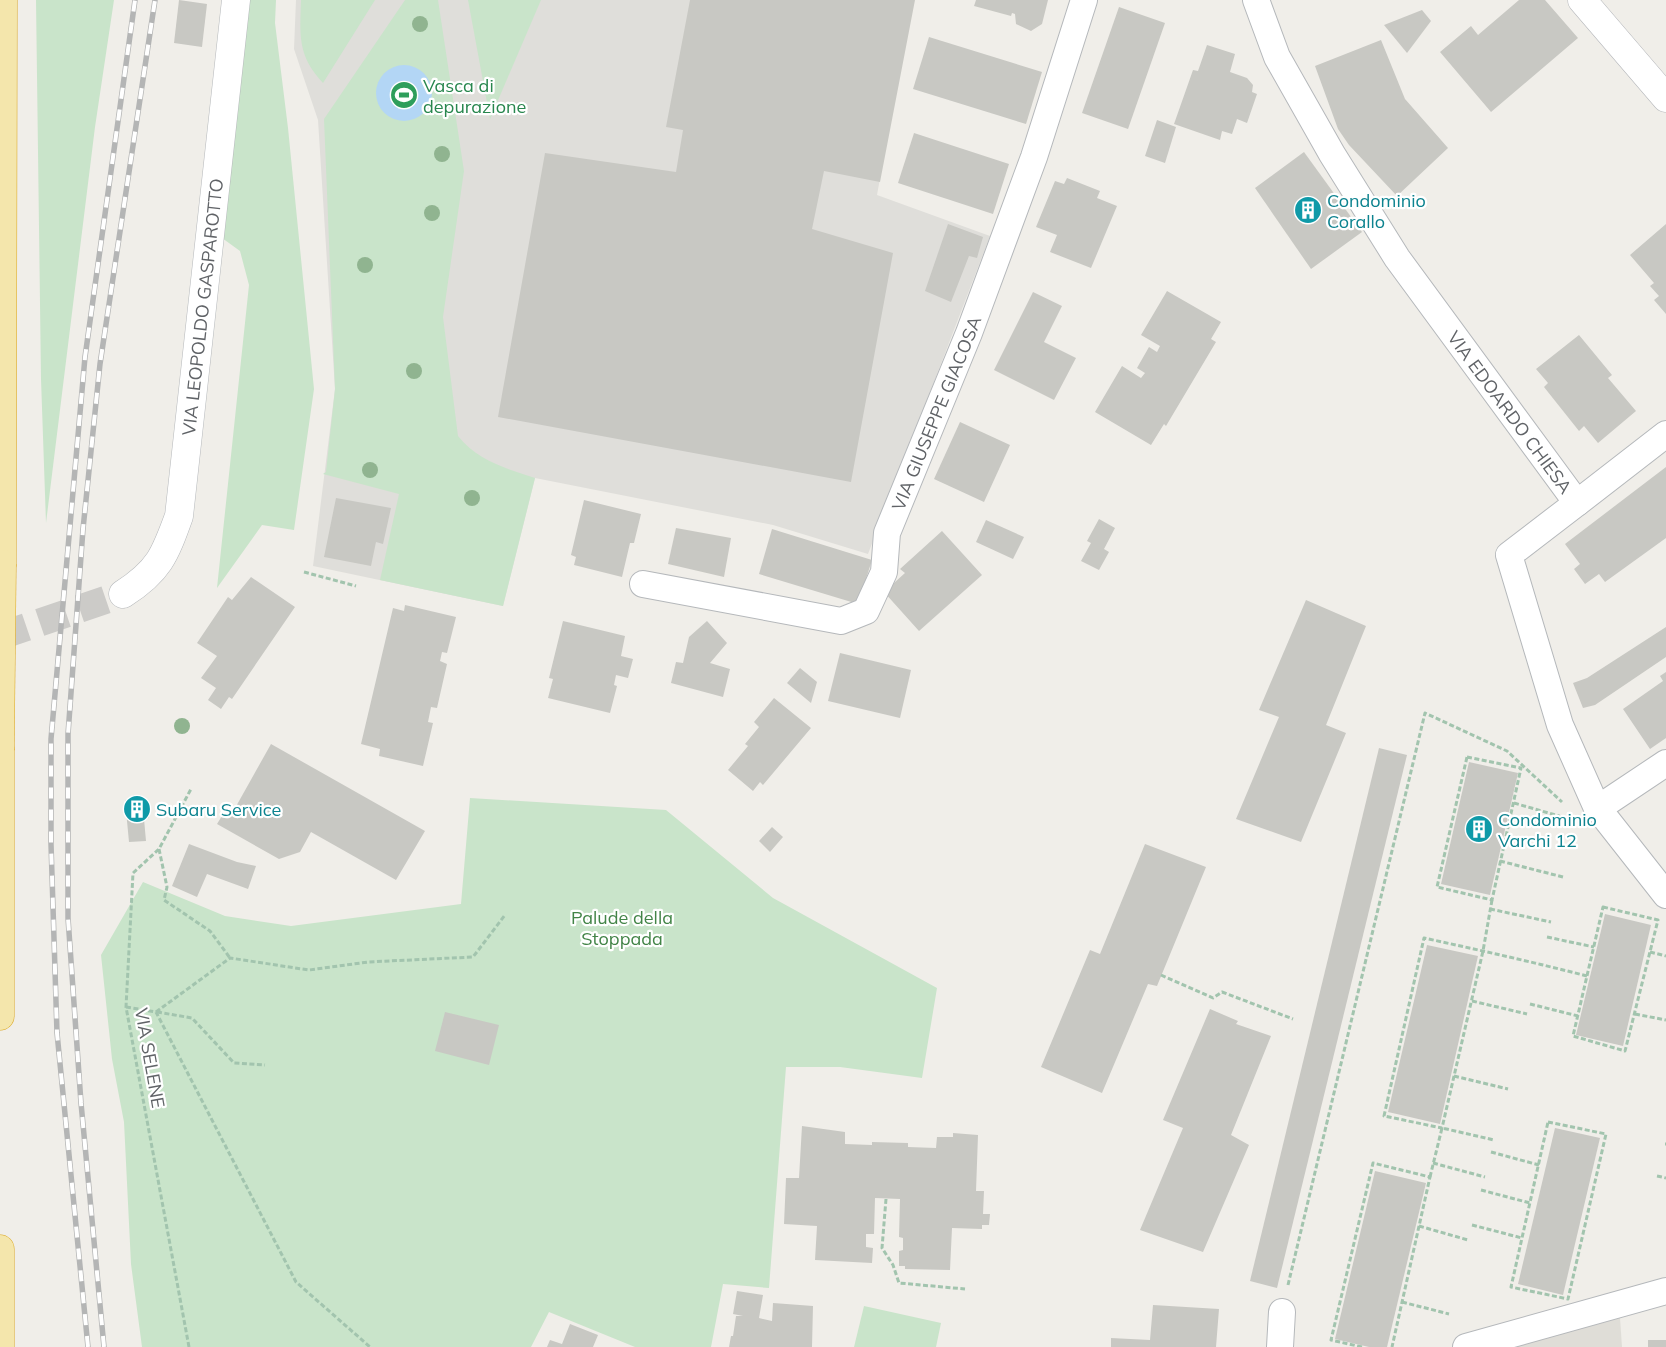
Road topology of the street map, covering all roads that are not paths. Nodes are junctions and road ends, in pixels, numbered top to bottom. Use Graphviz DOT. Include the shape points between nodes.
graph roads {
  1 [pos="3,0"];
  2 [pos="236,0"];
  3 [pos="1084,0"];
  4 [pos="1256,0"];
  5 [pos="1582,0"];
  6 [pos="1666,98"];
  7 [pos="1666,434"];
  8 [pos="1577,503"];
  9 [pos="643,584"];
  10 [pos="122,594"];
  11 [pos="0,750"];
  12 [pos="1666,763"];
  13 [pos="1597,809"];
  14 [pos="1666,895"];
  15 [pos="0,1016"];
  16 [pos="0,1250"];
  17 [pos="1666,1291"];
  18 [pos="1282,1312"];
  19 [pos="0,1347"];
  20 [pos="1280,1347"];
  21 [pos="1466,1347"];
  1 -- 11 [label="highway, bridge"];
  2 -- 10 [label="street, VIA LEOPOLDO GASPAROTTO" via="179,516 160,563 144,580"];
  3 -- 9 [label="street, VIA GIUSEPPE GIACOSA" via="1034,157 969,333 888,533 884,572 866,612 841,621"];
  4 -- 8 [label="street, VIA EDOARDO CHIESA" via="1277,57 1327,147 1387,242"];
  5 -- 6 [label="street"];
  7 -- 8 [label="street"];
  8 -- 13 [label="street, VIA EDOARDO CHIESA" via="1510,555 1560,726"];
  11 -- 15 [label="highway"];
  12 -- 13 [label="street"];
  13 -- 14 [label="street, VIA EDOARDO CHIESA"];
  16 -- 19 [label="highway"];
  17 -- 21 [label="street"];
  18 -- 20 [label="street"];
}
